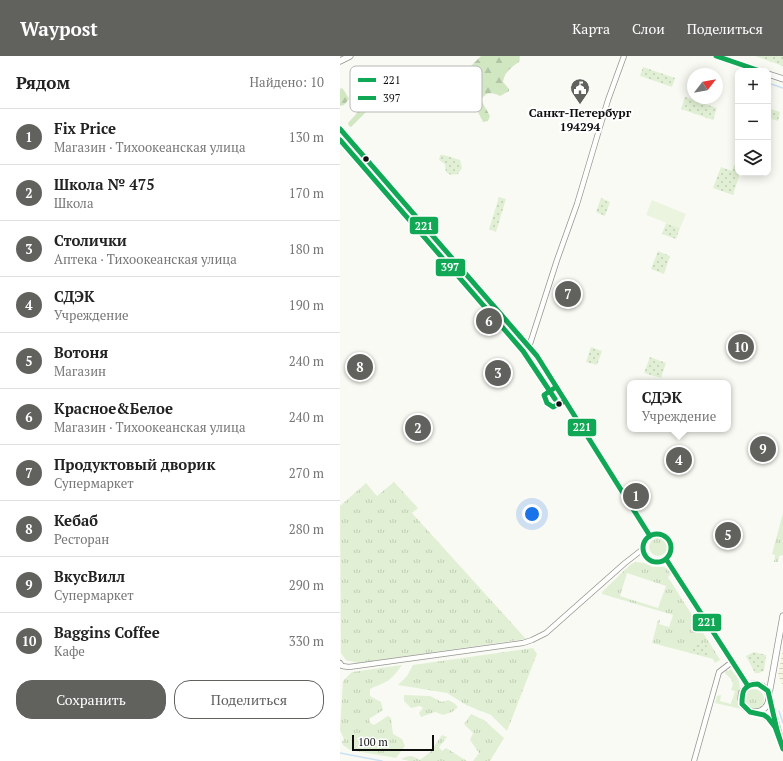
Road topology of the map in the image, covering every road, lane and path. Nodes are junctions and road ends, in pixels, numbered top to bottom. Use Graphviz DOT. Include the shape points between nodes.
graph roads {
  1 [pos="350,56"];
  2 [pos="624,56"];
  3 [pos="716,56"];
  4 [pos="340,61"];
  5 [pos="751,68"];
  6 [pos="771,75"];
  7 [pos="783,79"];
  8 [pos="340,129"];
  9 [pos="529,347"];
  10 [pos="650,536"];
  11 [pos="644,550"];
  12 [pos="666,559"];
  13 [pos="783,616"];
  14 [pos="732,662"];
  15 [pos="340,663"];
  16 [pos="773,673"];
  17 [pos="757,684"];
  18 [pos="748,686"];
  19 [pos="769,694"];
  20 [pos="769,701"];
  21 [pos="759,712"];
  22 [pos="777,730"];
  23 [pos="783,749"];
  24 [pos="694,761"];
  1 -- 4 [label="street"];
  2 -- 9 [label="street"];
  3 -- 5 [label="street"];
  6 -- 7 [label="street"];
  8 -- 9 [label="street"];
  9 -- 10 [label="street"];
  10 -- 11 [label="street" via="645,542"];
  10 -- 12 [label="street" via="661,535 670,541 671,551"];
  11 -- 12 [label="street" via="650,560 660,562"];
  11 -- 15 [label="street" via="625,563 546,633 532,640 349,667"];
  12 -- 14 [label="street"];
  13 -- 16 [label="street"];
  14 -- 18 [label="street"];
  14 -- 24 [label="street" via="719,672"];
  16 -- 17 [label="street" via="767,681"];
  16 -- 19 [label="street"];
  17 -- 18 [label="street"];
  17 -- 19 [label="street" via="763,686"];
  18 -- 21 [label="street" via="742,693 742,704 749,711"];
  19 -- 20 [label="street"];
  20 -- 21 [label="street" via="766,708"];
  20 -- 22 [label="street"];
  21 -- 22 [label="street" via="770,720"];
  22 -- 23 [label="street"];
}
